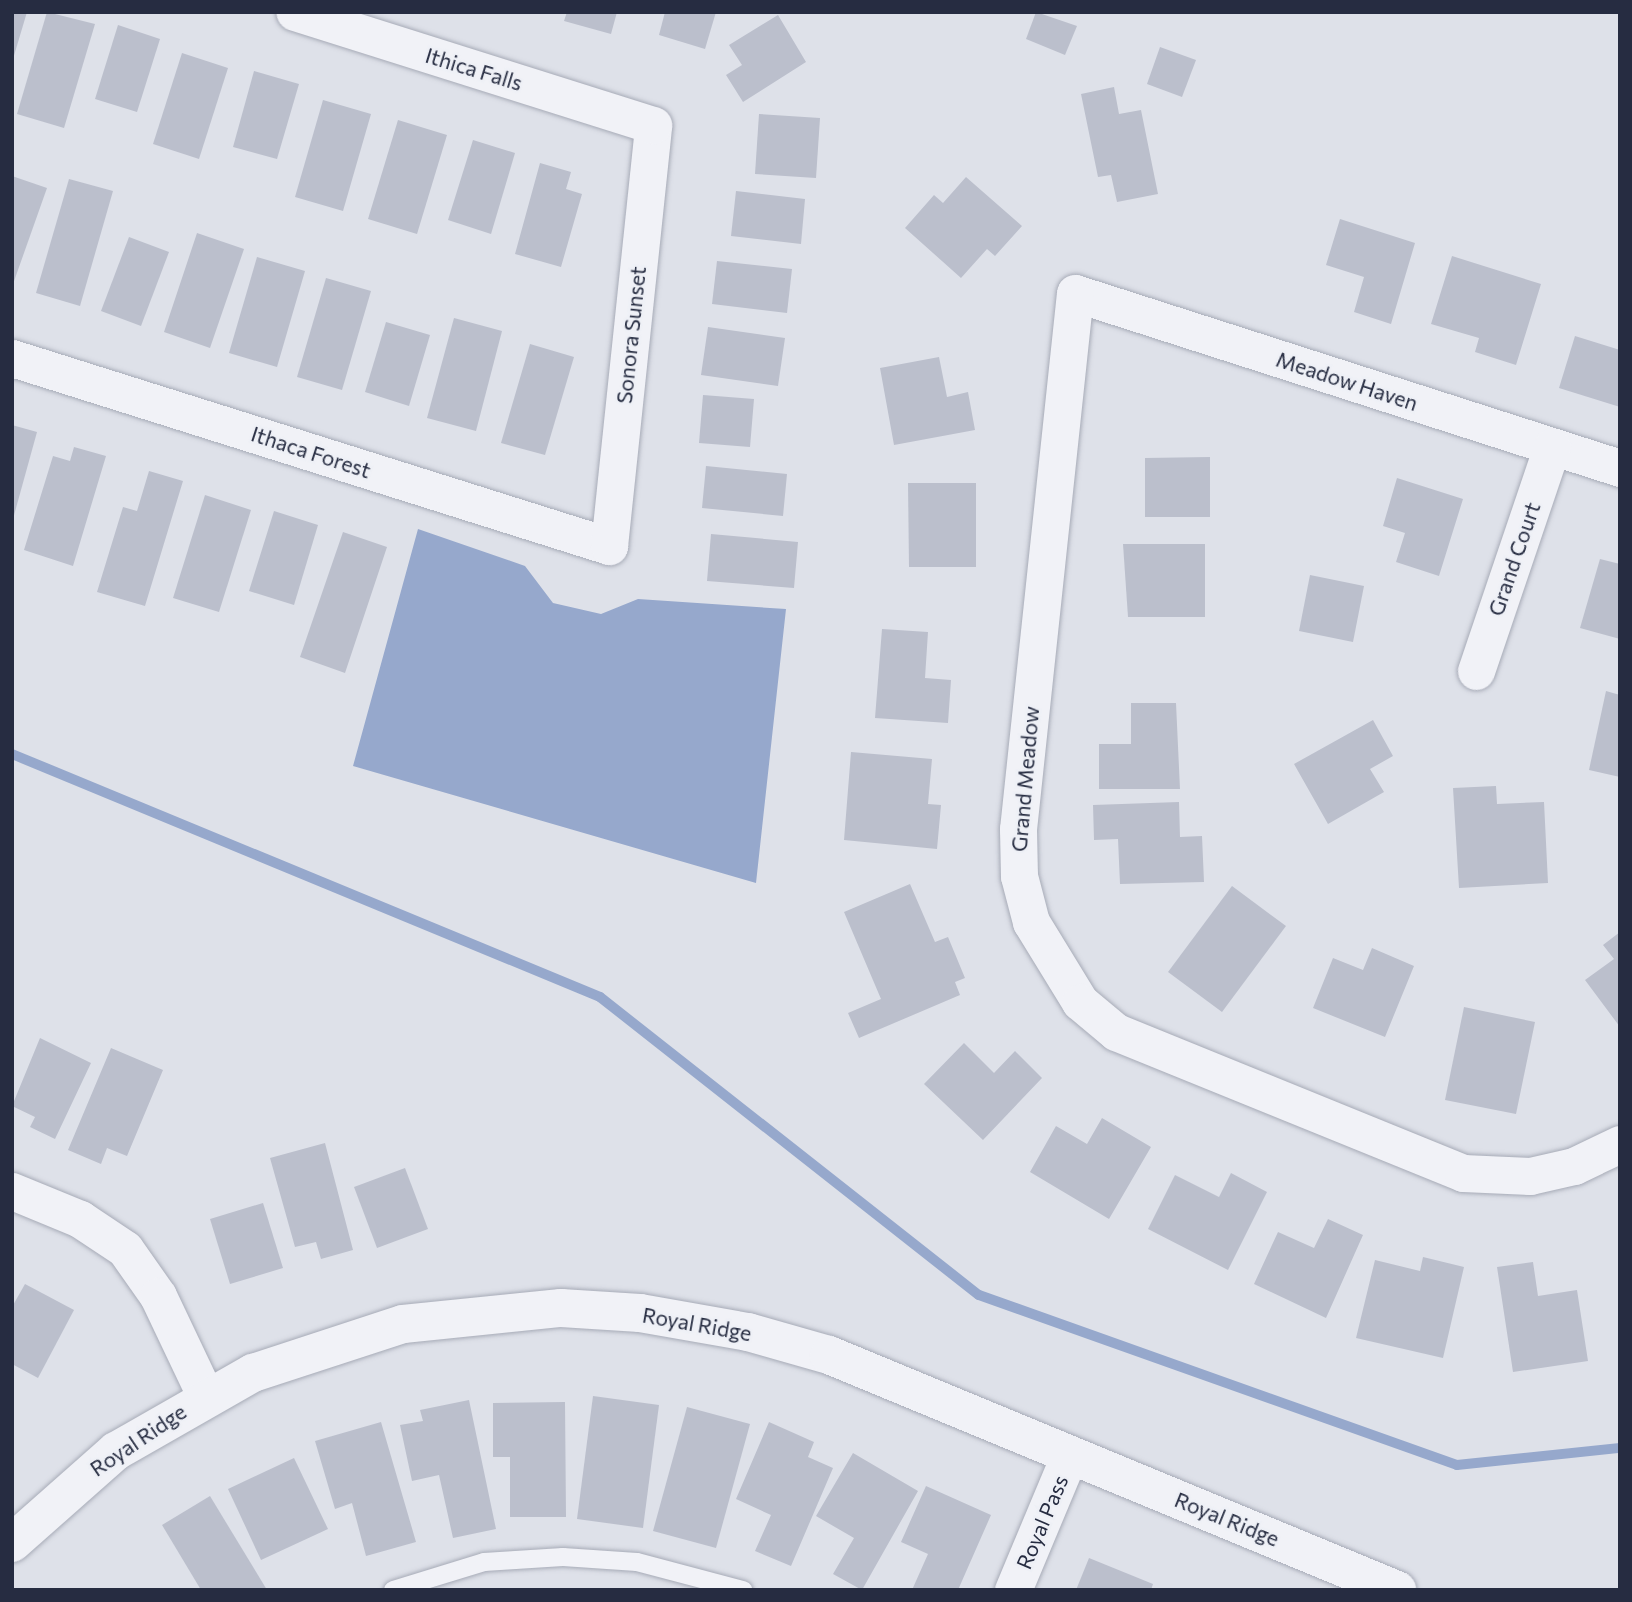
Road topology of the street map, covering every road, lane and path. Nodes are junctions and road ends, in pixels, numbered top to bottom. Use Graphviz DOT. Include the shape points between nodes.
graph roads {
  1 [pos="294,12"];
  2 [pos="653,125"];
  3 [pos="1075,293"];
  4 [pos="12,358"];
  5 [pos="1552,447"];
  6 [pos="1620,468"];
  7 [pos="609,546"];
  8 [pos="1476,671"];
  9 [pos="1620,1144"];
  10 [pos="12,1191"];
  11 [pos="206,1397"];
  12 [pos="1070,1454"];
  13 [pos="12,1543"];
  14 [pos="393,1590"];
  15 [pos="743,1590"];
  16 [pos="1013,1590"];
  17 [pos="1397,1590"];
  1 -- 2 [label="street, Ithica Falls"];
  2 -- 7 [label="street, Sonora Sunset"];
  3 -- 5 [label="street, Meadow Haven"];
  3 -- 9 [label="street, Grand Meadow" via="1018,830 1025,899 1051,964 1116,1032 1440,1168 1530,1176 1574,1166"];
  4 -- 7 [label="street, Ithaca Forest"];
  5 -- 6 [label="street, Meadow Haven"];
  5 -- 8 [label="street, Grand Court"];
  10 -- 11 [label="street" via="80,1219 125,1249 158,1296"];
  11 -- 12 [label="street, Royal Ridge" via="327,1345 403,1324 561,1308 640,1313 748,1332 829,1355"];
  11 -- 13 [label="street, Royal Ridge" via="116,1451"];
  12 -- 16 [label="street, Royal Pass"];
  12 -- 17 [label="street, Royal Ridge"];
  14 -- 15 [label="lane" via="484,1562 563,1557 637,1562"];
}
